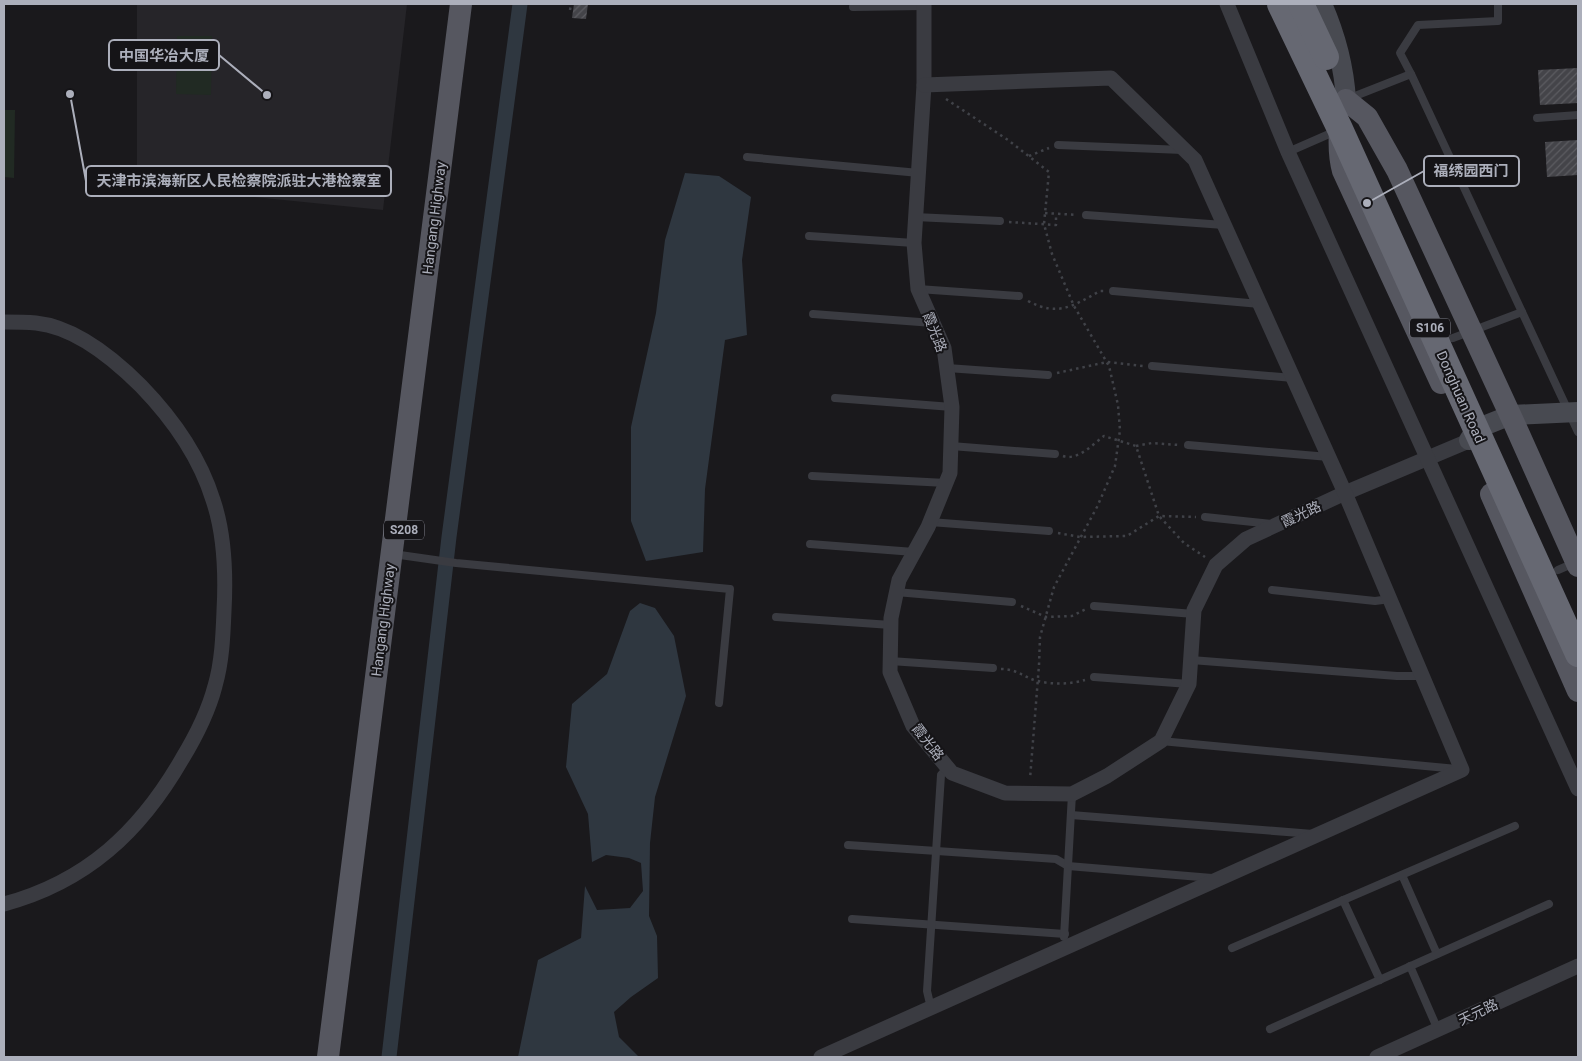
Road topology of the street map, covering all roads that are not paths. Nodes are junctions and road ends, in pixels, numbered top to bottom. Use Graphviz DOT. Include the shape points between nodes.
graph roads {
  1 [pos="461,4"];
  2 [pos="471,4"];
  3 [pos="1227,4"];
  4 [pos="1280,4"];
  5 [pos="1301,4"];
  6 [pos="1322,4"];
  7 [pos="1498,4"];
  8 [pos="924,5"];
  9 [pos="853,7"];
  10 [pos="1410,74"];
  11 [pos="924,85"];
  12 [pos="1346,100"];
  13 [pos="1578,115"];
  14 [pos="1538,118"];
  15 [pos="1340,129"];
  16 [pos="1058,145"];
  17 [pos="1185,150"];
  18 [pos="1288,152"];
  19 [pos="747,157"];
  20 [pos="919,173"];
  21 [pos="1086,215"];
  22 [pos="915,216"];
  23 [pos="1000,221"];
  24 [pos="1224,225"];
  25 [pos="809,236"];
  26 [pos="914,243"];
  27 [pos="918,289"];
  28 [pos="1113,291"];
  29 [pos="1019,296"];
  30 [pos="1260,304"];
  31 [pos="1522,312"];
  32 [pos="814,314"];
  33 [pos="4,322"];
  34 [pos="933,324"];
  35 [pos="1463,334"];
  36 [pos="1152,366"];
  37 [pos="947,368"];
  38 [pos="1048,375"];
  39 [pos="1294,378"];
  40 [pos="835,398"];
  41 [pos="952,407"];
  42 [pos="1575,419"];
  43 [pos="1491,428"];
  44 [pos="1188,445"];
  45 [pos="951,446"];
  46 [pos="1055,454"];
  47 [pos="1329,456"];
  48 [pos="1427,460"];
  49 [pos="812,476"];
  50 [pos="946,483"];
  51 [pos="1346,493"];
  52 [pos="1206,517"];
  53 [pos="930,522"];
  54 [pos="1279,524"];
  55 [pos="1049,531"];
  56 [pos="810,544"];
  57 [pos="914,552"];
  58 [pos="396,555"];
  59 [pos="1573,565"];
  60 [pos="1272,590"];
  61 [pos="896,592"];
  62 [pos="1390,599"];
  63 [pos="1012,602"];
  64 [pos="1094,606"];
  65 [pos="1194,614"];
  66 [pos="1578,615"];
  67 [pos="776,617"];
  68 [pos="891,625"];
  69 [pos="1578,654"];
  70 [pos="1191,660"];
  71 [pos="890,661"];
  72 [pos="993,668"];
  73 [pos="1422,676"];
  74 [pos="1094,677"];
  75 [pos="1189,684"];
  76 [pos="1578,691"];
  77 [pos="719,703"];
  78 [pos="1160,741"];
  79 [pos="948,767"];
  80 [pos="1462,770"];
  81 [pos="1578,789"];
  82 [pos="1072,794"];
  83 [pos="1071,815"];
  84 [pos="1515,826"];
  85 [pos="1318,834"];
  86 [pos="848,845"];
  87 [pos="936,851"];
  88 [pos="1068,866"];
  89 [pos="1402,875"];
  90 [pos="1217,879"];
  91 [pos="1343,900"];
  92 [pos="4,904"];
  93 [pos="1549,904"];
  94 [pos="852,919"];
  95 [pos="931,926"];
  96 [pos="1064,941"];
  97 [pos="1232,948"];
  98 [pos="1437,954"];
  99 [pos="1410,966"];
  100 [pos="1578,966"];
  101 [pos="1380,980"];
  102 [pos="930,1008"];
  103 [pos="1270,1029"];
  104 [pos="1438,1030"];
  105 [pos="328,1057"];
  106 [pos="340,1057"];
  107 [pos="821,1057"];
  108 [pos="1377,1057"];
  1 -- 58 [label="main road, Hangang Highway"];
  2 -- 58 [label="main road, Hangang Highway / S208"];
  3 -- 18 [label="street"];
  4 -- 15 [label="highway, Donghuan Road / S106"];
  5 -- 12 [label="highway, Donghuan Road / S106"];
  6 -- 12 [label="main road" via="1338,44"];
  7 -- 10 [label="lane" via="1498,22 1418,25 1400,53"];
  8 -- 9 [label="lane"];
  8 -- 11 [label="street, 霞光路"];
  10 -- 12 [label="lane"];
  10 -- 31 [label="lane"];
  11 -- 17 [label="street" via="1111,78"];
  11 -- 20 [label="street, 霞光路"];
  12 -- 35 [label="highway, Donghuan Road / S106"];
  13 -- 14 [label="lane"];
  15 -- 18 [label="lane"];
  15 -- 43 [label="highway, Donghuan Road / S106"];
  16 -- 17 [label="lane"];
  17 -- 24 [label="street" via="1194,160"];
  18 -- 48 [label="street"];
  19 -- 20 [label="lane"];
  20 -- 22 [label="street, 霞光路"];
  21 -- 24 [label="lane"];
  22 -- 23 [label="lane"];
  22 -- 26 [label="street, 霞光路"];
  24 -- 30 [label="street"];
  25 -- 26 [label="lane"];
  26 -- 27 [label="street, 霞光路"];
  27 -- 29 [label="lane"];
  27 -- 34 [label="street, 霞光路"];
  28 -- 30 [label="lane"];
  30 -- 39 [label="street"];
  31 -- 35 [label="lane"];
  31 -- 42 [label="lane"];
  32 -- 34 [label="lane"];
  33 -- 92 [label="street" via="37,323 78,336 118,364 175,424 197,460 214,500 222,540 225,593 216,686 207,713 195,738 144,816 127,835 80,871 35,894"];
  34 -- 37 [label="street, 霞光路" via="944,348"];
  35 -- 43 [label="highway, Donghuan Road / S106"];
  36 -- 39 [label="lane"];
  37 -- 38 [label="lane"];
  37 -- 41 [label="street, 霞光路"];
  39 -- 47 [label="street"];
  40 -- 41 [label="lane"];
  41 -- 45 [label="street, 霞光路"];
  42 -- 43 [label="main road, 霞光路"];
  43 -- 48 [label="street, 霞光路"];
  43 -- 59 [label="highway, Donghuan Road / S106"];
  43 -- 69 [label="highway, Donghuan Road / S106"];
  43 -- 76 [label="main road"];
  44 -- 47 [label="lane"];
  45 -- 46 [label="lane"];
  45 -- 50 [label="street, 霞光路" via="950,473"];
  47 -- 51 [label="street"];
  48 -- 51 [label="street, 霞光路"];
  48 -- 81 [label="street"];
  49 -- 50 [label="lane"];
  50 -- 53 [label="street, 霞光路"];
  51 -- 54 [label="street, 霞光路"];
  51 -- 62 [label="street"];
  52 -- 54 [label="lane"];
  53 -- 55 [label="lane"];
  53 -- 57 [label="street, 霞光路"];
  54 -- 65 [label="street, 霞光路" via="1246,539 1216,565"];
  56 -- 57 [label="lane"];
  57 -- 61 [label="street, 霞光路"];
  58 -- 77 [label="lane" via="730,589"];
  58 -- 105 [label="main road, Hangang Highway"];
  58 -- 106 [label="main road, Hangang Highway / S208"];
  59 -- 66 [label="highway, Donghuan Road / S106"];
  60 -- 62 [label="lane" via="1375,601"];
  61 -- 63 [label="lane"];
  61 -- 68 [label="street, 霞光路"];
  62 -- 73 [label="street"];
  64 -- 65 [label="lane"];
  65 -- 70 [label="street, 霞光路"];
  67 -- 68 [label="lane"];
  68 -- 71 [label="street, 霞光路"];
  70 -- 73 [label="lane"];
  70 -- 75 [label="street, 霞光路"];
  71 -- 72 [label="lane"];
  71 -- 79 [label="street, 霞光路" via="890,672 913,726"];
  73 -- 80 [label="street"];
  74 -- 75 [label="lane"];
  75 -- 78 [label="street, 霞光路"];
  78 -- 80 [label="lane"];
  78 -- 82 [label="street, 霞光路" via="1107,776"];
  79 -- 82 [label="street, 霞光路" via="952,773 1005,793"];
  79 -- 87 [label="lane" via="941,775"];
  80 -- 85 [label="street"];
  82 -- 83 [label="lane"];
  83 -- 85 [label="lane"];
  83 -- 88 [label="lane"];
  84 -- 89 [label="lane"];
  85 -- 90 [label="street"];
  86 -- 87 [label="lane"];
  87 -- 88 [label="lane" via="1056,859"];
  87 -- 95 [label="lane"];
  88 -- 90 [label="lane"];
  88 -- 96 [label="lane"];
  89 -- 91 [label="lane"];
  89 -- 98 [label="lane"];
  90 -- 96 [label="street"];
  91 -- 97 [label="lane"];
  91 -- 101 [label="lane"];
  93 -- 98 [label="lane"];
  94 -- 95 [label="lane"];
  95 -- 96 [label="lane"];
  95 -- 102 [label="lane" via="927,991"];
  96 -- 102 [label="street"];
  98 -- 99 [label="lane"];
  99 -- 101 [label="lane"];
  99 -- 104 [label="lane"];
  100 -- 104 [label="street, 天元路"];
  101 -- 103 [label="lane"];
  102 -- 107 [label="street"];
  104 -- 108 [label="street, 天元路"];
}
